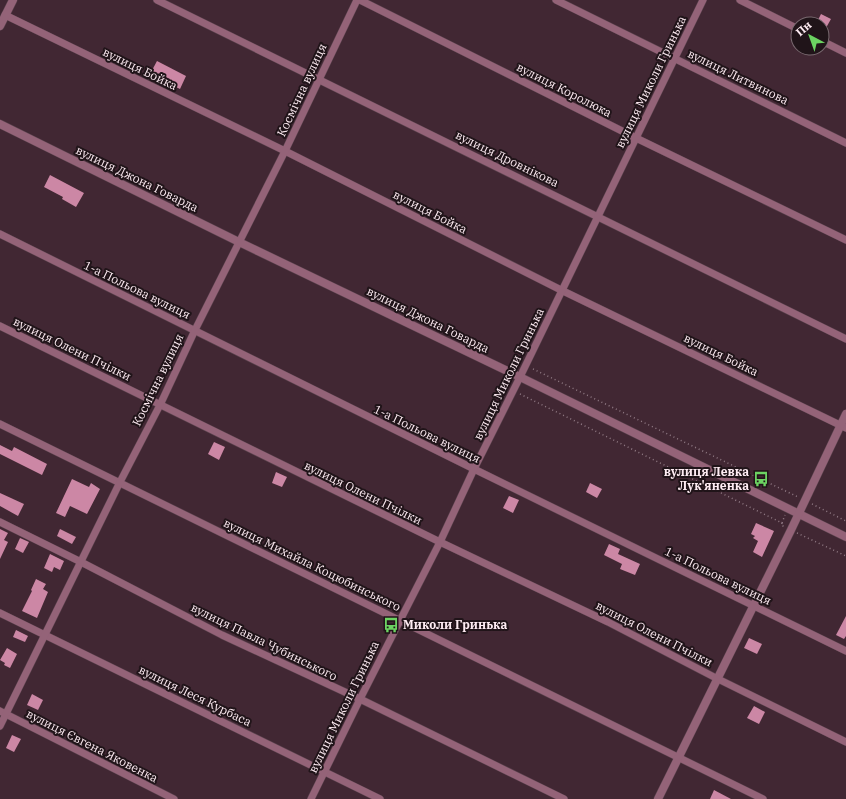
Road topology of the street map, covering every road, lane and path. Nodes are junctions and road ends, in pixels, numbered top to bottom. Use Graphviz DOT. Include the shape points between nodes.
graph roads {
  1 [pos="13,0"];
  2 [pos="157,0"];
  3 [pos="357,0"];
  4 [pos="360,0"];
  5 [pos="556,0"];
  6 [pos="703,0"];
  7 [pos="740,0"];
  8 [pos="5,15"];
  9 [pos="790,25"];
  10 [pos="0,26"];
  11 [pos="830,45"];
  12 [pos="846,53"];
  13 [pos="674,58"];
  14 [pos="319,79"];
  15 [pos="0,124"];
  16 [pos="636,138"];
  17 [pos="846,143"];
  18 [pos="285,151"];
  19 [pos="598,216"];
  20 [pos="0,234"];
  21 [pos="846,240"];
  22 [pos="239,242"];
  23 [pos="561,290"];
  24 [pos="0,326"];
  25 [pos="195,330"];
  26 [pos="846,339"];
  27 [pos="525,366"];
  28 [pos="520,377"];
  29 [pos="513,391"];
  30 [pos="160,405"];
  31 [pos="846,414"];
  32 [pos="0,424"];
  33 [pos="843,427"];
  34 [pos="474,469"];
  35 [pos="120,482"];
  36 [pos="805,501"];
  37 [pos="799,514"];
  38 [pos="846,521"];
  39 [pos="0,522"];
  40 [pos="791,530"];
  41 [pos="846,537"];
  42 [pos="440,542"];
  43 [pos="846,556"];
  44 [pos="81,562"];
  45 [pos="753,605"];
  46 [pos="0,613"];
  47 [pos="400,621"];
  48 [pos="45,635"];
  49 [pos="846,651"];
  50 [pos="716,678"];
  51 [pos="360,699"];
  52 [pos="3,713"];
  53 [pos="0,726"];
  54 [pos="846,742"];
  55 [pos="678,757"];
  56 [pos="325,772"];
  57 [pos="174,799"];
  58 [pos="311,799"];
  59 [pos="380,799"];
  60 [pos="564,799"];
  61 [pos="658,799"];
  62 [pos="764,799"];
  1 -- 8 [label="street"];
  2 -- 14 [label="street, вулиця Дровнікова"];
  3 -- 14 [label="street, Космічна вулиця"];
  4 -- 16 [label="street, вулиця Королюка"];
  5 -- 13 [label="street, вулиця Литвинова"];
  6 -- 13 [label="street, вулиця Миколи Гринька"];
  7 -- 9 [label="street"];
  8 -- 10 [label="street"];
  8 -- 18 [label="street, вулиця Бойка"];
  11 -- 12 [label="street"];
  13 -- 16 [label="street, вулиця Миколи Гринька"];
  13 -- 17 [label="street, вулиця Литвинова"];
  14 -- 18 [label="street, Космічна вулиця"];
  14 -- 19 [label="street, вулиця Дровнікова"];
  15 -- 22 [label="street, вулиця Джона Говарда"];
  16 -- 19 [label="street, вулиця Миколи Гринька"];
  16 -- 21 [label="street, вулиця Королюка"];
  18 -- 22 [label="street, Космічна вулиця"];
  18 -- 23 [label="street, вулиця Бойка"];
  19 -- 23 [label="street, вулиця Миколи Гринька"];
  19 -- 26 [label="street, вулиця Дровнікова"];
  20 -- 25 [label="street, 1-а Польова вулиця"];
  22 -- 25 [label="street, Космічна вулиця"];
  22 -- 28 [label="street, вулиця Джона Говарда"];
  23 -- 27 [label="street, вулиця Миколи Гринька"];
  23 -- 33 [label="street, вулиця Бойка"];
  24 -- 30 [label="street, вулиця Олени Пчілки"];
  25 -- 30 [label="street, Космічна вулиця"];
  25 -- 34 [label="street, 1-а Польова вулиця"];
  27 -- 28 [label="street, вулиця Миколи Гринька"];
  27 -- 36 [label="path"];
  28 -- 29 [label="street, вулиця Миколи Гринька"];
  28 -- 37 [label="street, вулиця Джона Говарда"];
  29 -- 34 [label="street, вулиця Миколи Гринька"];
  29 -- 40 [label="path" via="782,523 781,525"];
  30 -- 35 [label="street, Космічна вулиця"];
  30 -- 42 [label="street, вулиця Олени Пчілки"];
  31 -- 33 [label="street"];
  32 -- 35 [label="street, вулиця Михайла Коцюбинського"];
  33 -- 36 [label="street"];
  34 -- 42 [label="street, вулиця Миколи Гринька"];
  34 -- 45 [label="street, 1-а Польова вулиця"];
  35 -- 44 [label="street, Космічна вулиця"];
  35 -- 47 [label="street, вулиця Михайла Коцюбинського"];
  36 -- 37 [label="street"];
  36 -- 38 [label="path"];
  37 -- 40 [label="street"];
  37 -- 41 [label="street, вулиця Джона Говарда"];
  39 -- 44 [label="street, вулиця Павла Чубинського"];
  40 -- 43 [label="path"];
  40 -- 45 [label="street"];
  42 -- 47 [label="street, вулиця Миколи Гринька"];
  42 -- 50 [label="street, вулиця Олени Пчілки" via="608,622"];
  44 -- 48 [label="street, Космічна вулиця"];
  44 -- 51 [label="street, вулиця Павла Чубинського" via="222,635"];
  45 -- 49 [label="street, 1-а Польова вулиця"];
  45 -- 50 [label="street"];
  46 -- 48 [label="street, вулиця Леся Курбаса"];
  47 -- 51 [label="street, вулиця Миколи Гринька"];
  47 -- 55 [label="street, вулиця Михайла Коцюбинського"];
  48 -- 52 [label="street, Космічна вулиця"];
  48 -- 56 [label="street, вулиця Леся Курбаса"];
  50 -- 54 [label="street, вулиця Олени Пчілки"];
  50 -- 55 [label="street"];
  51 -- 56 [label="street, вулиця Миколи Гринька"];
  51 -- 60 [label="street, вулиця Павла Чубинського"];
  52 -- 53 [label="street, Космічна вулиця"];
  52 -- 57 [label="street, вулиця Євгена Яковенка"];
  55 -- 61 [label="street"];
  55 -- 62 [label="street, вулиця Михайла Коцюбинського"];
  56 -- 58 [label="street, вулиця Миколи Гринька"];
  56 -- 59 [label="street, вулиця Леся Курбаса"];
}
